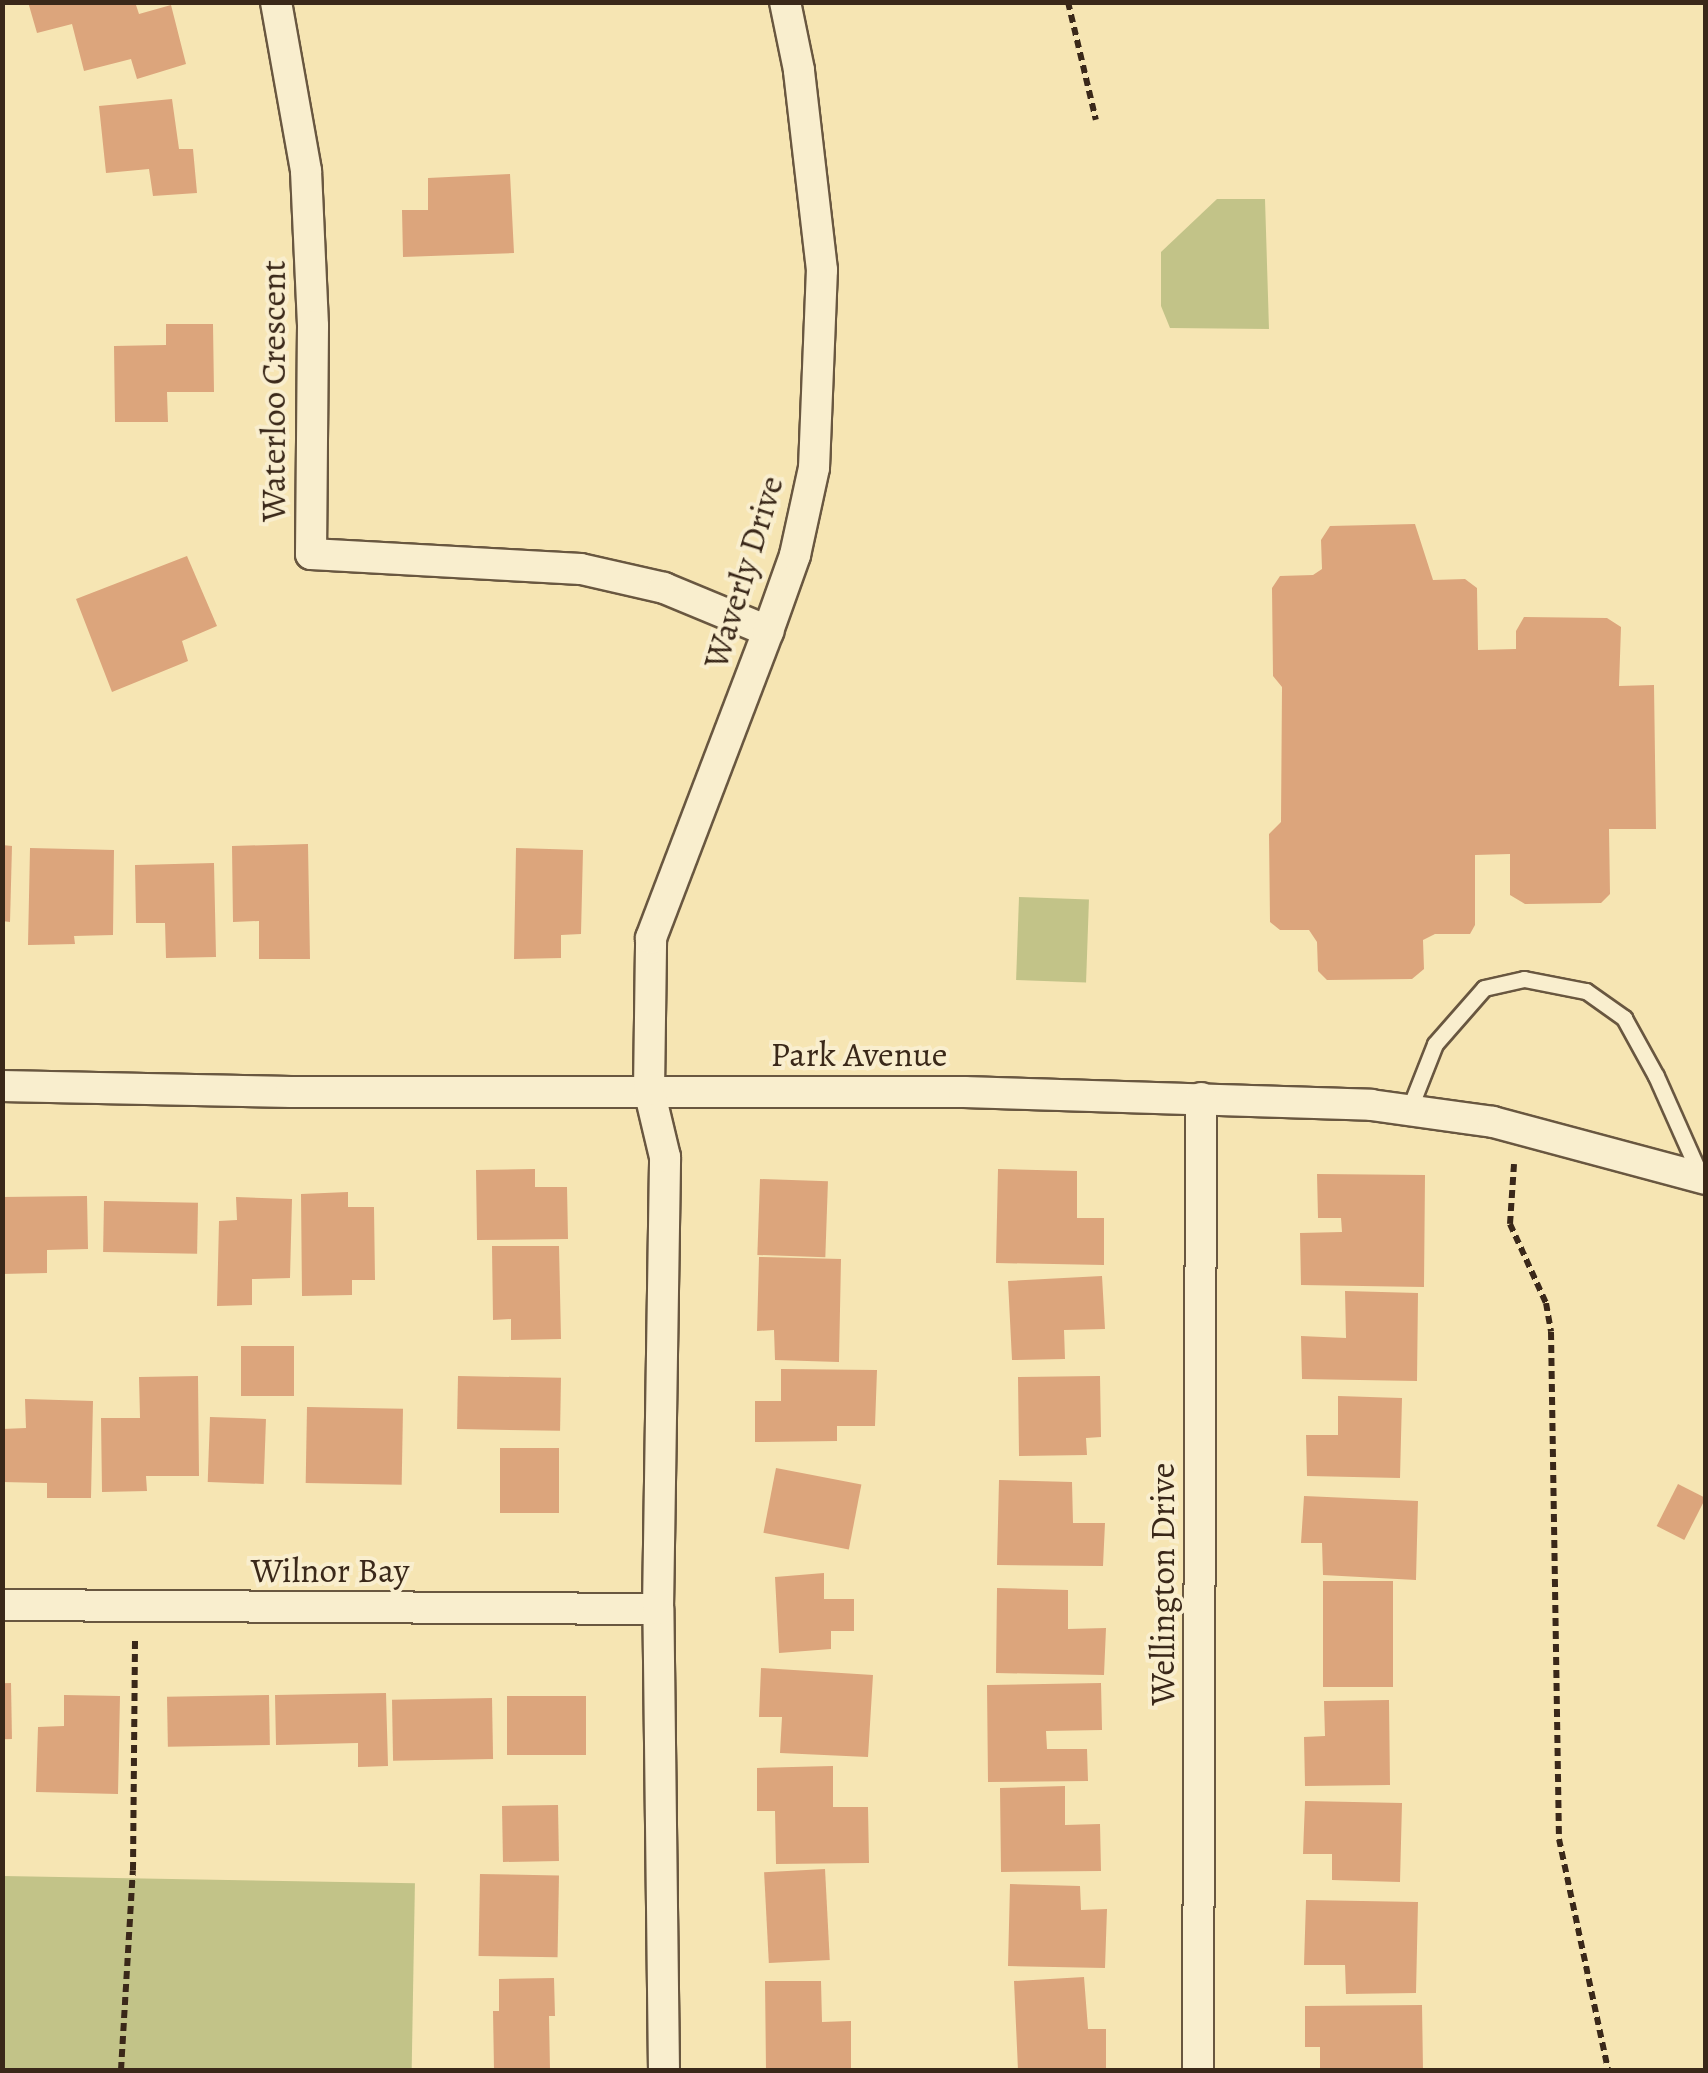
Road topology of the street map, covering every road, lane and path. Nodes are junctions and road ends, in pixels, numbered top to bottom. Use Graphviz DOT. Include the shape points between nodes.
graph roads {
  1 [pos="276,2"];
  2 [pos="785,2"];
  3 [pos="1068,2"];
  4 [pos="1096,120"];
  5 [pos="768,631"];
  6 [pos="2,1086"];
  7 [pos="649,1090"];
  8 [pos="1201,1098"];
  9 [pos="1408,1110"];
  10 [pos="1514,1164"];
  11 [pos="1703,1178"];
  12 [pos="2,1604"];
  13 [pos="135,1606"];
  14 [pos="658,1608"];
  15 [pos="120,2070"];
  16 [pos="664,2070"];
  17 [pos="1198,2070"];
  18 [pos="1608,2070"];
  1 -- 5 [label="street, Waterloo Crescent" via="306,172 311,554 580,569 664,588"];
  2 -- 5 [label="street, Waverly Drive" via="822,270 814,468"];
  3 -- 4 [label="path"];
  5 -- 7 [label="street, Waverly Drive" via="651,938"];
  6 -- 7 [label="street, Park Avenue"];
  7 -- 8 [label="street, Park Avenue"];
  7 -- 14 [label="street" via="665,1157"];
  8 -- 9 [label="street, Park Avenue"];
  8 -- 17 [label="street, Wellington Drive"];
  9 -- 11 [label="street, Park Avenue" via="1493,1122"];
  9 -- 11 [label="lane" via="1435,1044 1484,988 1524,978 1586,991 1624,1018"];
  10 -- 18 [label="path" via="1510,1224 1546,1303 1551,1332 1559,1838"];
  12 -- 13 [label="street, Wilnor Bay"];
  13 -- 14 [label="street, Wilnor Bay"];
  13 -- 15 [label="path" via="134,1870"];
  14 -- 16 [label="street"];
}
